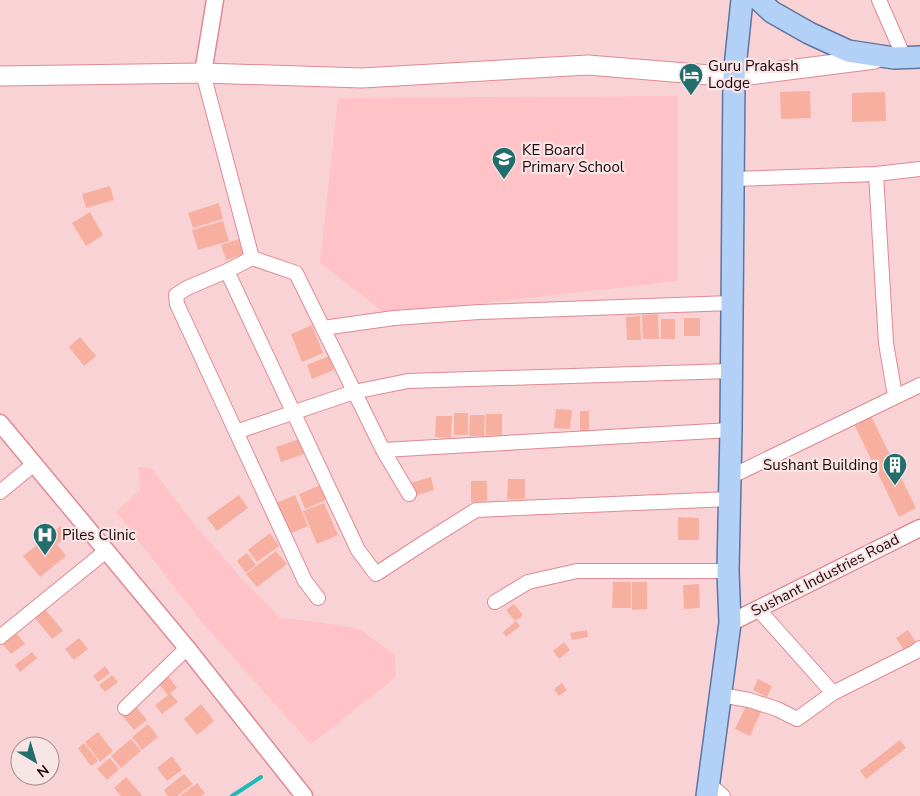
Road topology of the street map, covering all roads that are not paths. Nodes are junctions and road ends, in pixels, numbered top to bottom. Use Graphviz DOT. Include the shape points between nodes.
graph roads {
  1 [pos="215,0"];
  2 [pos="742,0"];
  3 [pos="759,0"];
  4 [pos="879,0"];
  5 [pos="906,57"];
  6 [pos="203,73"];
  7 [pos="0,76"];
  8 [pos="734,77"];
  9 [pos="920,169"];
  10 [pos="876,174"];
  11 [pos="734,179"];
  12 [pos="252,258"];
  13 [pos="227,271"];
  14 [pos="732,303"];
  15 [pos="323,328"];
  16 [pos="731,371"];
  17 [pos="920,385"];
  18 [pos="354,392"];
  19 [pos="895,396"];
  20 [pos="294,413"];
  21 [pos="0,423"];
  22 [pos="731,430"];
  23 [pos="236,432"];
  24 [pos="382,450"];
  25 [pos="34,464"];
  26 [pos="730,477"];
  27 [pos="0,492"];
  28 [pos="409,494"];
  29 [pos="729,499"];
  30 [pos="920,528"];
  31 [pos="106,551"];
  32 [pos="728,570"];
  33 [pos="318,598"];
  34 [pos="495,602"];
  35 [pos="758,609"];
  36 [pos="730,623"];
  37 [pos="0,637"];
  38 [pos="187,648"];
  39 [pos="920,648"];
  40 [pos="833,693"];
  41 [pos="721,695"];
  42 [pos="125,708"];
  43 [pos="713,792"];
  44 [pos="304,796"];
  1 -- 6 [label="street"];
  2 -- 8 [label="main road"];
  3 -- 5 [label="main road" via="772,12 848,51"];
  4 -- 5 [label="street"];
  5 -- 8 [label="main road"];
  6 -- 7 [label="main road"];
  6 -- 8 [label="main road" via="362,78 588,65"];
  6 -- 12 [label="street"];
  8 -- 11 [label="main road"];
  9 -- 10 [label="street"];
  10 -- 11 [label="street"];
  10 -- 19 [label="street" via="886,343"];
  11 -- 14 [label="main road"];
  12 -- 13 [label="street"];
  12 -- 15 [label="street" via="296,273"];
  13 -- 20 [label="street"];
  13 -- 23 [label="street" via="176,296"];
  14 -- 15 [label="street" via="479,312 394,318"];
  14 -- 16 [label="main road"];
  15 -- 18 [label="street"];
  16 -- 18 [label="street" via="408,381"];
  16 -- 22 [label="main road"];
  17 -- 19 [label="street"];
  18 -- 20 [label="street"];
  18 -- 24 [label="street"];
  19 -- 26 [label="street"];
  20 -- 23 [label="street"];
  20 -- 29 [label="street" via="358,550 376,574 476,510"];
  21 -- 25 [label="street"];
  22 -- 24 [label="street"];
  22 -- 26 [label="main road"];
  23 -- 33 [label="street" via="305,581"];
  24 -- 28 [label="street"];
  25 -- 27 [label="street"];
  25 -- 31 [label="street"];
  26 -- 29 [label="main road"];
  29 -- 32 [label="main road"];
  30 -- 35 [label="street, Sushant Industries Road"];
  31 -- 37 [label="street"];
  31 -- 38 [label="street"];
  32 -- 34 [label="street" via="577,571 528,582"];
  32 -- 36 [label="main road"];
  35 -- 36 [label="street, Sushant Industries Road"];
  35 -- 40 [label="street"];
  36 -- 41 [label="main road"];
  38 -- 42 [label="street"];
  38 -- 44 [label="street"];
  39 -- 40 [label="street"];
  40 -- 41 [label="street" via="797,719 749,700"];
  41 -- 43 [label="main road"];
}
